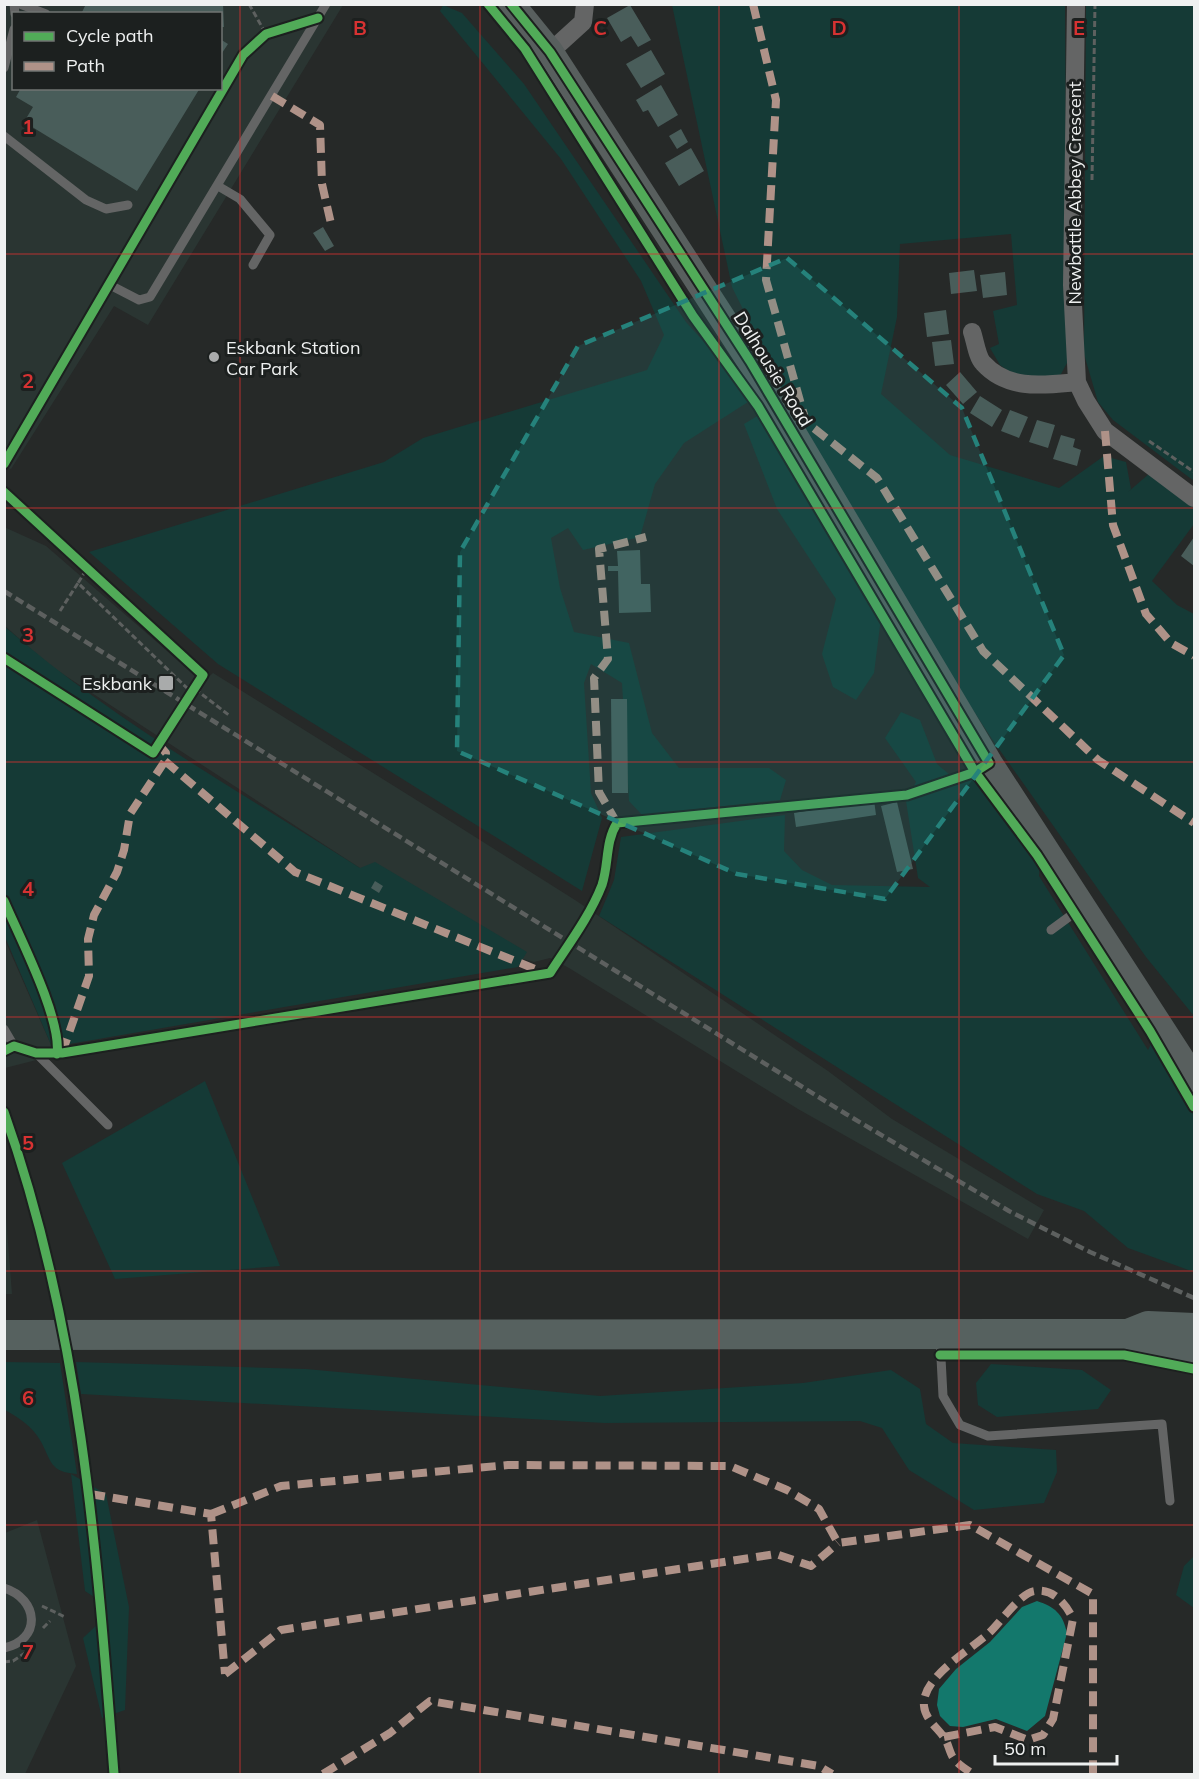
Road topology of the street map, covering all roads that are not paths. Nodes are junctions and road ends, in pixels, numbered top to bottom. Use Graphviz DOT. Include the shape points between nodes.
graph roads {
  1 [pos="20,4"];
  2 [pos="327,4"];
  3 [pos="511,4"];
  4 [pos="585,4"];
  5 [pos="1076,4"];
  6 [pos="40,12"];
  7 [pos="12,37"];
  8 [pos="550,52"];
  9 [pos="4,68"];
  10 [pos="4,136"];
  11 [pos="218,186"];
  12 [pos="128,205"];
  13 [pos="253,265"];
  14 [pos="108,284"];
  15 [pos="972,332"];
  16 [pos="1077,382"];
  17 [pos="1194,498"];
  18 [pos="1083,907"];
  19 [pos="1051,930"];
  20 [pos="4,1029"];
  21 [pos="14,1046"];
  22 [pos="4,1051"];
  23 [pos="36,1053"];
  24 [pos="57,1054"];
  25 [pos="1194,1079"];
  26 [pos="108,1125"];
  27 [pos="1194,1328"];
  28 [pos="939,1334"];
  29 [pos="1128,1334"];
  30 [pos="4,1335"];
  31 [pos="1194,1354"];
  32 [pos="1170,1501"];
  33 [pos="4,1588"];
  34 [pos="4,1648"];
  1 -- 6 [label="lane"];
  2 -- 11 [label="lane"];
  3 -- 8 [label="main road, Dalhousie Road"];
  4 -- 8 [label="street" via="583,22"];
  5 -- 16 [label="street, Newbattle Abbey Crescent" via="1072,285"];
  7 -- 9 [label="lane"];
  8 -- 18 [label="main road, Dalhousie Road" via="750,361 988,764"];
  10 -- 12 [label="lane" via="86,200 106,209"];
  11 -- 13 [label="lane" via="240,199 270,235"];
  11 -- 14 [label="lane" via="150,297 139,300"];
  15 -- 16 [label="street" via="982,363 1011,382 1034,386"];
  16 -- 17 [label="street, Newbattle Abbey Crescent" via="1105,431"];
  18 -- 19 [label="lane"];
  18 -- 25 [label="main road, Dalhousie Road"];
  20 -- 21 [label="lane"];
  21 -- 22 [label="lane"];
  21 -- 23 [label="lane"];
  23 -- 24 [label="lane"];
  23 -- 26 [label="lane"];
  27 -- 29 [label="main road" via="1148,1326"];
  28 -- 29 [label="main road"];
  28 -- 30 [label="main road"];
  28 -- 32 [label="lane" via="943,1396 960,1425 988,1436 1162,1424"];
  29 -- 31 [label="main road" via="1152,1345"];
  33 -- 34 [label="lane" via="25,1599 32,1623 26,1636"];
}
